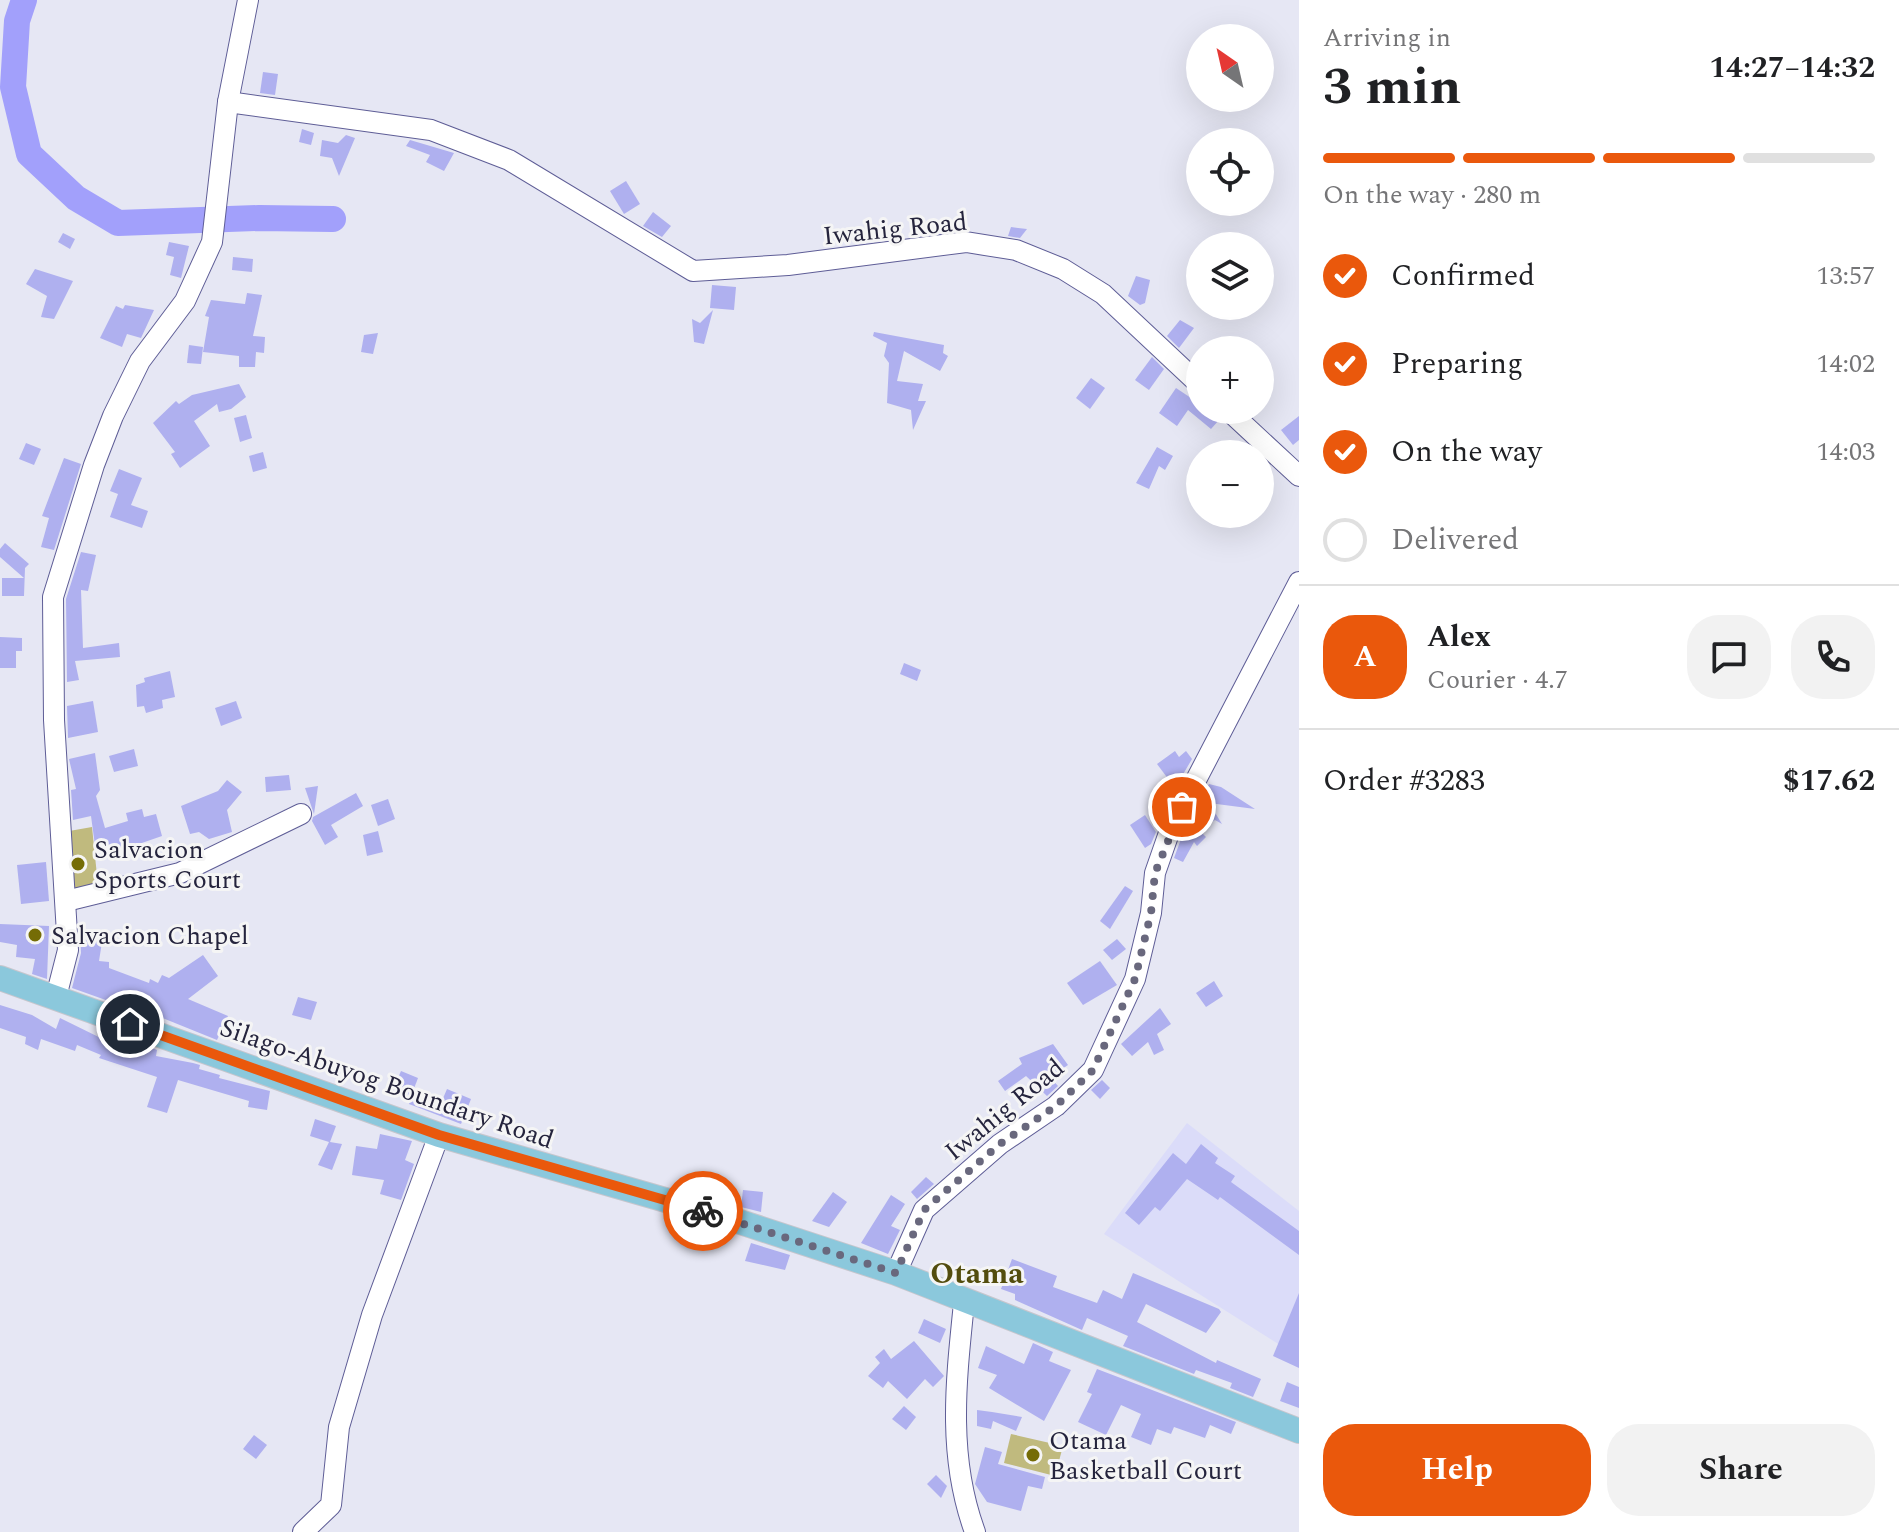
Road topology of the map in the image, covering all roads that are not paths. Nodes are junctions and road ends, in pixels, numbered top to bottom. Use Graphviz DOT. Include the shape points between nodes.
graph roads {
  1 [pos="248,0"];
  2 [pos="228,102"];
  3 [pos="1186,372"];
  4 [pos="1243,424"];
  5 [pos="1299,476"];
  6 [pos="1299,582"];
  7 [pos="301,814"];
  8 [pos="66,901"];
  9 [pos="0,978"];
  10 [pos="56,997"];
  11 [pos="439,1135"];
  12 [pos="896,1273"];
  13 [pos="964,1303"];
  14 [pos="1299,1431"];
  15 [pos="303,1532"];
  16 [pos="975,1532"];
  1 -- 2 [label="street"];
  2 -- 3 [label="street, Iwahig Road" via="431,130 509,160 693,271 788,265 966,242 1016,250 1063,269 1103,294"];
  2 -- 8 [label="street" via="212,242 185,301 140,361 113,416 53,597 54,720"];
  4 -- 5 [label="street"];
  6 -- 12 [label="street, Iwahig Road" via="1170,830 1155,873 1135,979 1093,1070 1056,1106 1000,1144 924,1210"];
  7 -- 8 [label="street" via="180,873"];
  8 -- 10 [label="street" via="68,950"];
  9 -- 10 [label="main road, Silago-Abuyog Boundary Road"];
  10 -- 11 [label="main road, Silago-Abuyog Boundary Road"];
  11 -- 12 [label="main road, Silago-Abuyog Boundary Road" via="728,1218"];
  11 -- 15 [label="street" via="339,1427 331,1505"];
  12 -- 13 [label="main road, Silago-Abuyog Boundary Road"];
  13 -- 14 [label="main road, Silago-Abuyog Boundary Road"];
  13 -- 16 [label="street" via="954,1408 959,1485"];
}
